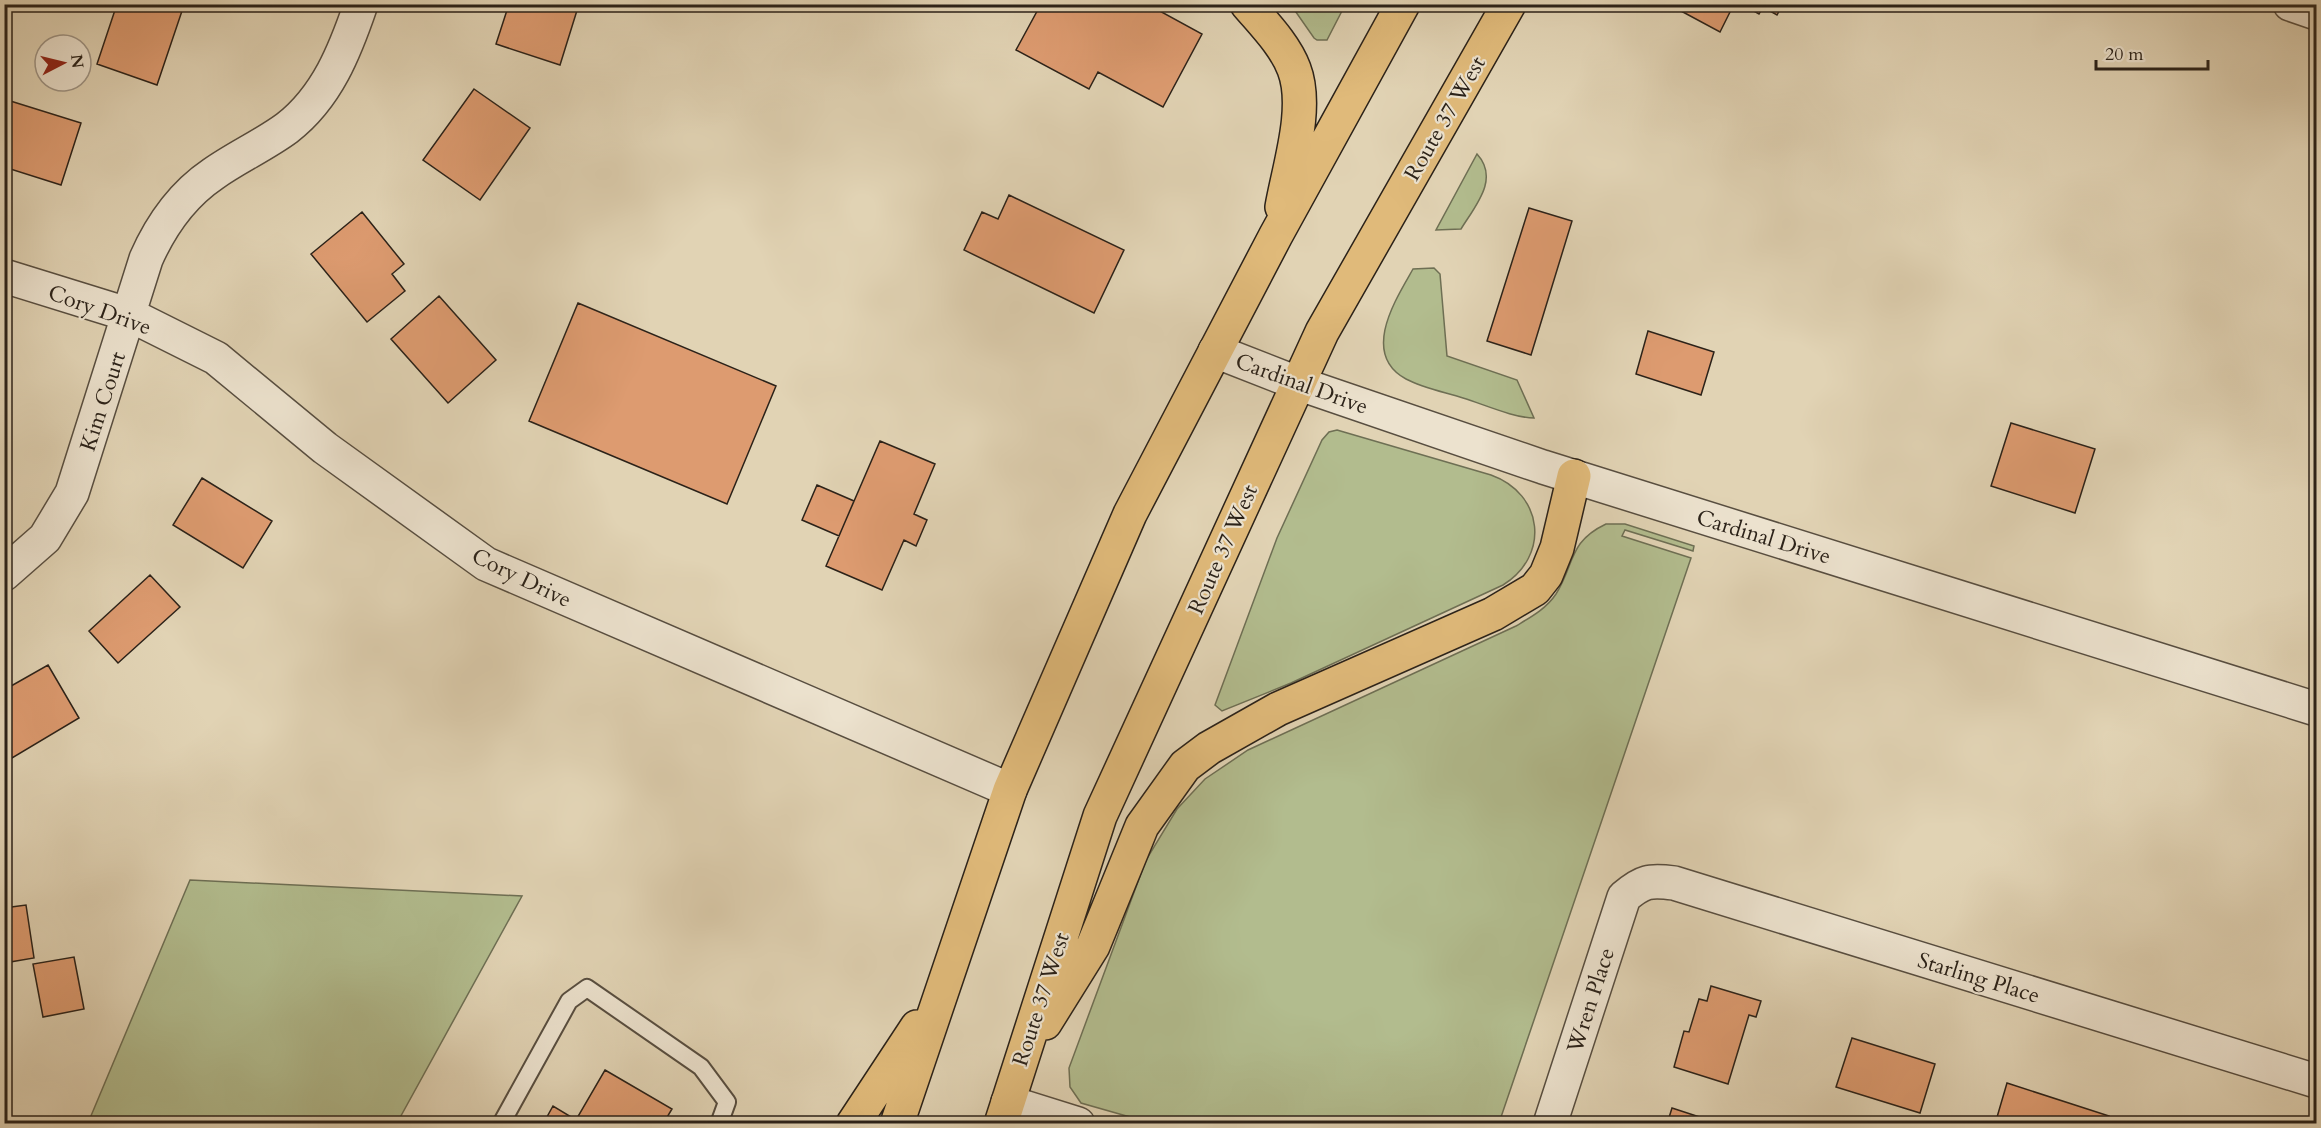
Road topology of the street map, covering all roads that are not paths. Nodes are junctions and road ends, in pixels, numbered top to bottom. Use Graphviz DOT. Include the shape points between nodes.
graph roads {
  1 [pos="361,4"];
  2 [pos="1247,4"];
  3 [pos="1403,4"];
  4 [pos="1509,4"];
  5 [pos="2290,4"];
  6 [pos="2316,13"];
  7 [pos="1276,235"];
  8 [pos="4,276"];
  9 [pos="130,315"];
  10 [pos="1215,351"];
  11 [pos="1297,383"];
  12 [pos="1574,476"];
  13 [pos="4,574"];
  14 [pos="2316,709"];
  15 [pos="1010,790"];
  16 [pos="1641,884"];
  17 [pos="941,991"];
  18 [pos="2316,1082"];
  19 [pos="1008,1099"];
  20 [pos="501,1124"];
  21 [pos="719,1124"];
  22 [pos="853,1124"];
  23 [pos="897,1124"];
  24 [pos="1078,1124"];
  25 [pos="1550,1124"];
  1 -- 9 [label="street, Kim Court" via="329,81 309,107 287,127 210,175 173,210 146,259"];
  2 -- 7 [label="highway" via="1274,36 1294,69 1301,104"];
  3 -- 7 [label="highway"];
  4 -- 11 [label="highway, Route 37 West" via="1322,332"];
  5 -- 6 [label="street"];
  7 -- 10 [label="highway"];
  8 -- 9 [label="street, Cory Drive"];
  9 -- 13 [label="street, Kim Court" via="72,493 45,538"];
  9 -- 15 [label="street, Cory Drive" via="216,358 325,448 486,564"];
  10 -- 11 [label="street, Cardinal Drive"];
  10 -- 15 [label="highway" via="1130,514"];
  11 -- 12 [label="street, Cardinal Drive"];
  11 -- 19 [label="highway, Route 37 West" via="1100,816"];
  12 -- 14 [label="street, Cardinal Drive"];
  12 -- 19 [label="highway" via="1557,548 1546,575 1535,589 1493,614 1278,709 1185,766 1142,826 1093,946"];
  15 -- 17 [label="highway"];
  16 -- 18 [label="street, Starling Place" via="1674,883"];
  16 -- 25 [label="street, Wren Place" via="1624,897"];
  17 -- 22 [label="highway"];
  17 -- 23 [label="highway"];
  19 -- 24 [label="street"];
  20 -- 21 [label="lane" via="569,1001 587,988 701,1067 727,1102"];
}
